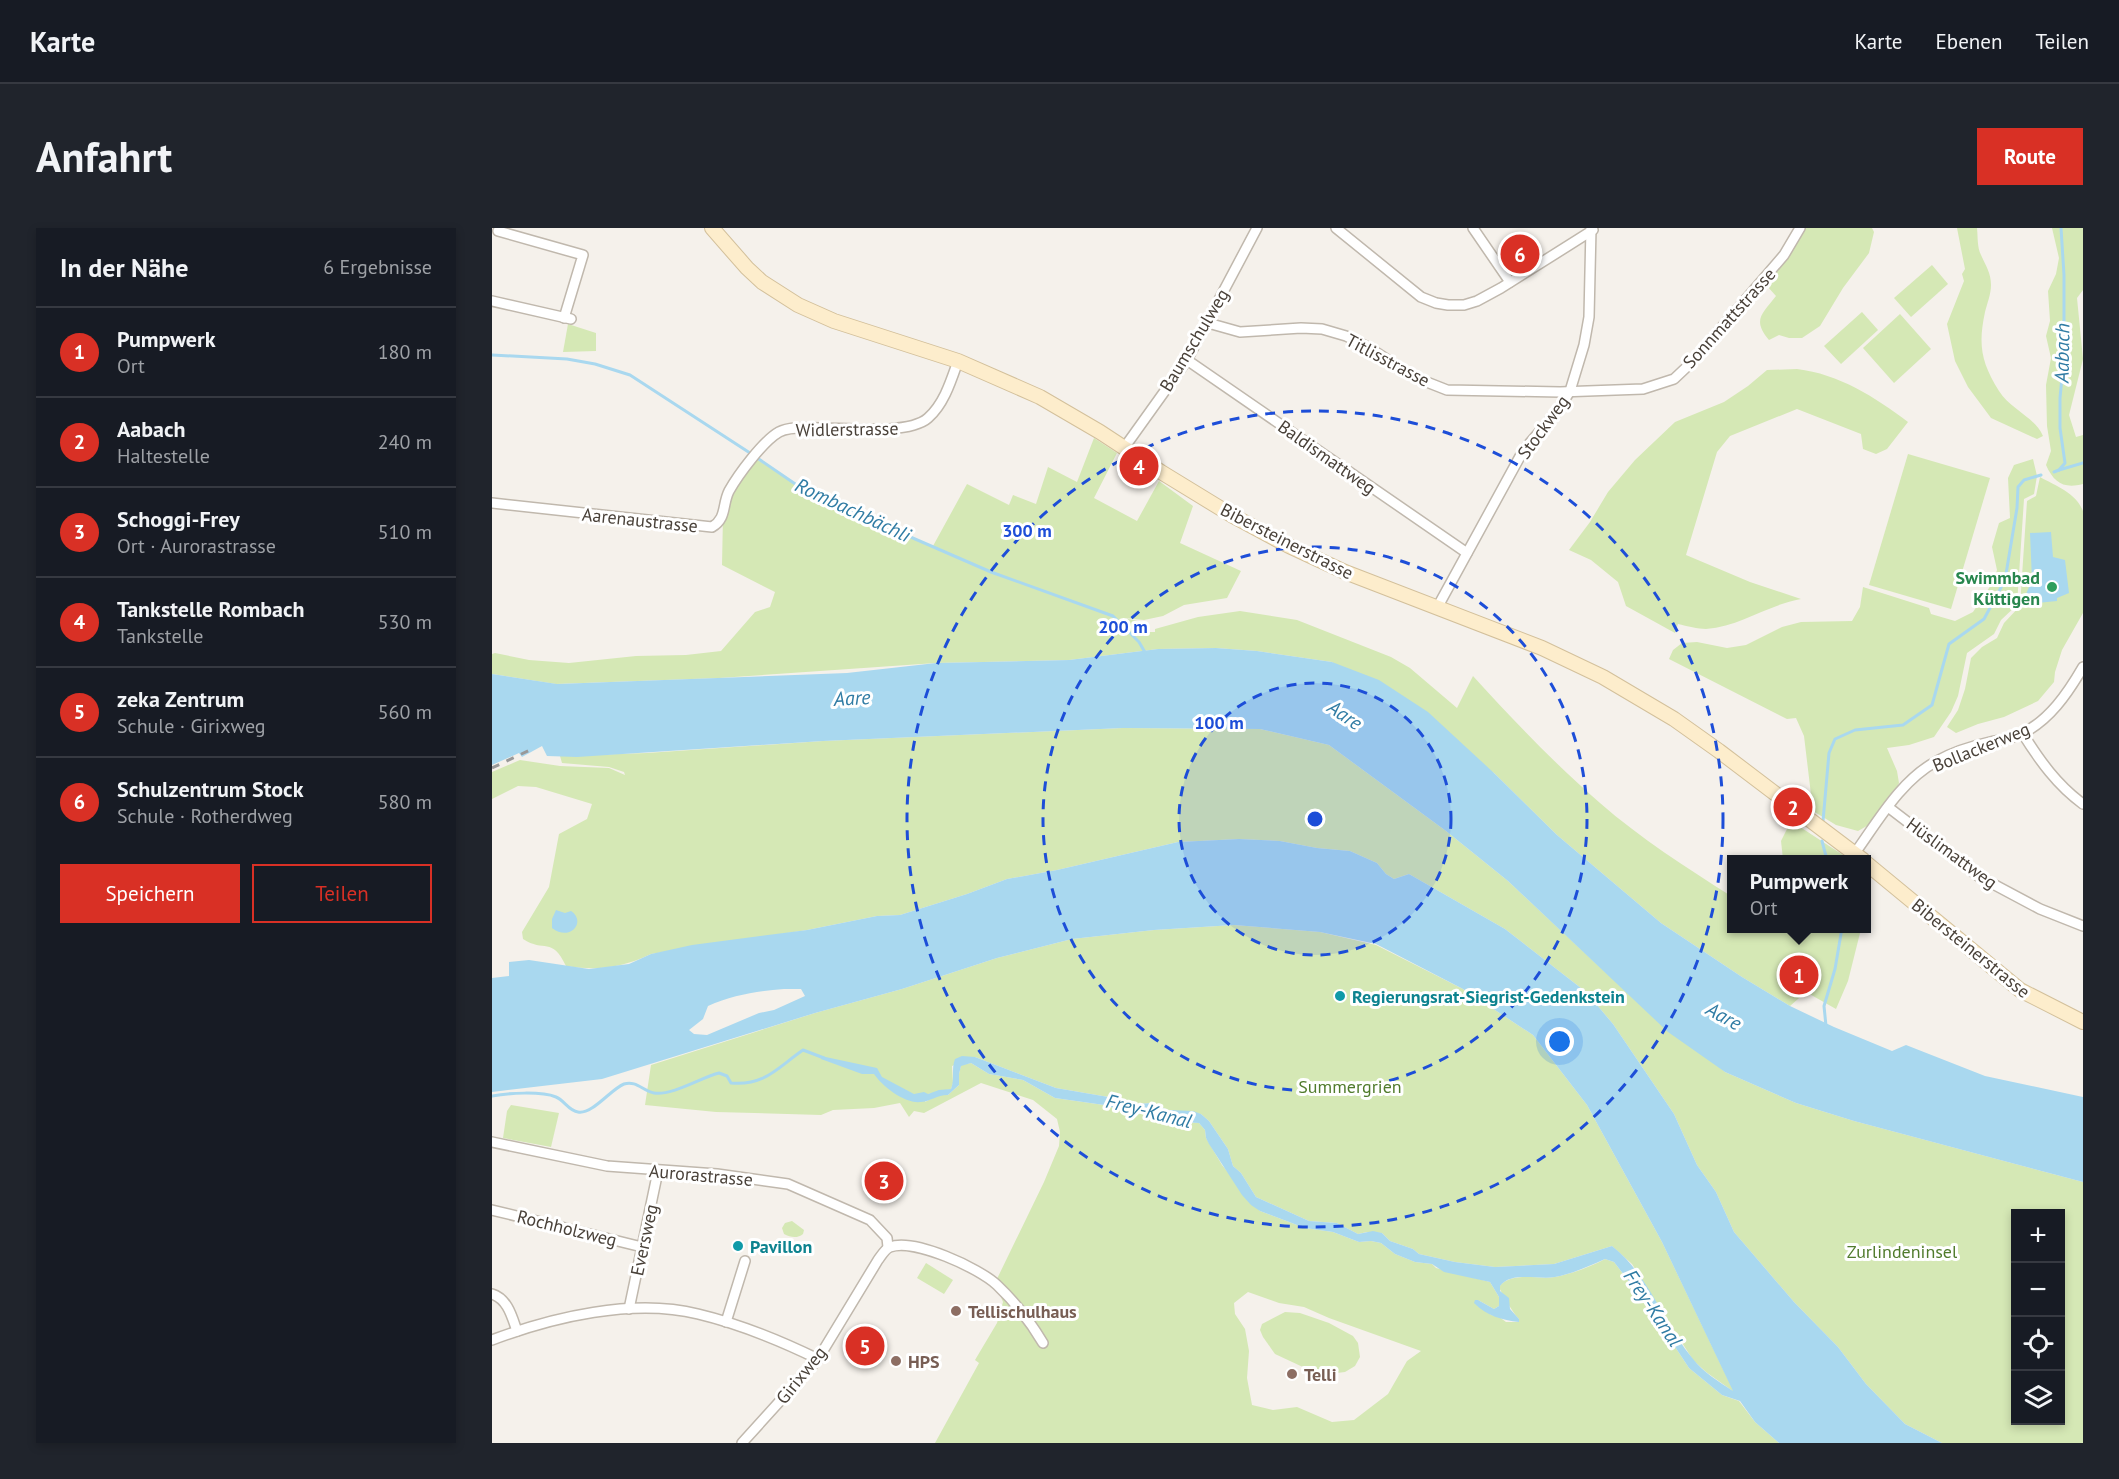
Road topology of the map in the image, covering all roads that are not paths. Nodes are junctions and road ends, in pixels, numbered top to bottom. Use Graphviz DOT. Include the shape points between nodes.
graph roads {
  1 [pos="712,228"];
  2 [pos="1257,228"];
  3 [pos="1336,228"];
  4 [pos="1473,228"];
  5 [pos="1800,228"];
  6 [pos="1593,229"];
  7 [pos="498,231"];
  8 [pos="1510,282"];
  9 [pos="492,301"];
  10 [pos="1208,323"];
  11 [pos="1187,360"];
  12 [pos="958,361"];
  13 [pos="1570,391"];
  14 [pos="1124,448"];
  15 [pos="750,463"];
  16 [pos="492,503"];
  17 [pos="1467,553"];
  18 [pos="1437,608"];
  19 [pos="2083,667"];
  20 [pos="2023,734"];
  21 [pos="2083,804"];
  22 [pos="1888,807"];
  23 [pos="1858,855"];
  24 [pos="1860,855"];
  25 [pos="1871,866"];
  26 [pos="2083,926"];
  27 [pos="2083,1022"];
  28 [pos="492,1142"];
  29 [pos="658,1171"];
  30 [pos="492,1210"];
  31 [pos="642,1246"];
  32 [pos="888,1247"];
  33 [pos="745,1261"];
  34 [pos="492,1294"];
  35 [pos="629,1309"];
  36 [pos="726,1322"];
  37 [pos="518,1331"];
  38 [pos="492,1340"];
  39 [pos="1042,1343"];
  40 [pos="818,1359"];
  41 [pos="742,1443"];
  1 -- 12 [label="main road, Bibersteinerstrasse" via="762,282 798,305 847,326"];
  2 -- 10 [label="street, Baumschulweg"];
  3 -- 8 [label="street" via="1406,286 1436,303 1464,305"];
  4 -- 8 [label="street"];
  5 -- 13 [label="street, Sonnmattstrasse" via="1785,255 1674,379 1643,389"];
  6 -- 8 [label="street"];
  6 -- 13 [label="street, Stockweg" via="1588,317"];
  7 -- 9 [label="street" via="583,255 568,318"];
  10 -- 11 [label="street, Baumschulweg"];
  10 -- 13 [label="street, Titlisstrasse" via="1240,332 1323,329 1357,341 1414,377 1447,390"];
  11 -- 14 [label="street, Baumschulweg"];
  11 -- 17 [label="street, Baldismattweg"];
  12 -- 14 [label="main road, Bibersteinerstrasse" via="1040,397"];
  12 -- 15 [label="street, Widlerstrasse" via="939,406 916,425 901,429 781,431"];
  13 -- 17 [label="street, Stockweg" via="1523,451"];
  14 -- 18 [label="main road, Bibersteinerstrasse" via="1280,541"];
  15 -- 16 [label="street, Aarenaustrasse" via="729,491 719,523 712,527"];
  17 -- 18 [label="street, Stockweg"];
  18 -- 23 [label="main road, Bibersteinerstrasse" via="1553,652 1636,696 1719,751"];
  19 -- 20 [label="street, Bollackerweg" via="2048,716"];
  20 -- 21 [label="street" via="2063,788"];
  20 -- 22 [label="street, Bollackerweg" via="1936,761 1912,779"];
  22 -- 24 [label="street, Bollackerweg"];
  22 -- 26 [label="street, Hüslimattweg" via="1978,876 2040,909"];
  25 -- 27 [label="main road, Bibersteinerstrasse" via="2020,990"];
  28 -- 29 [label="street, Aurorastrasse" via="608,1166"];
  29 -- 31 [label="street, Eversweg"];
  29 -- 32 [label="street, Aurorastrasse" via="788,1184 870,1220 887,1238"];
  30 -- 31 [label="street, Rochholzweg"];
  31 -- 35 [label="street, Eversweg"];
  32 -- 39 [label="street" via="905,1244 931,1250 995,1283 1029,1319"];
  32 -- 40 [label="street, Girixweg"];
  33 -- 36 [label="street"];
  34 -- 37 [label="street" via="507,1305"];
  35 -- 36 [label="street" via="686,1312"];
  35 -- 37 [label="street" via="578,1314"];
  36 -- 40 [label="street" via="768,1335"];
  37 -- 38 [label="street"];
  40 -- 41 [label="street, Girixweg"];
}
